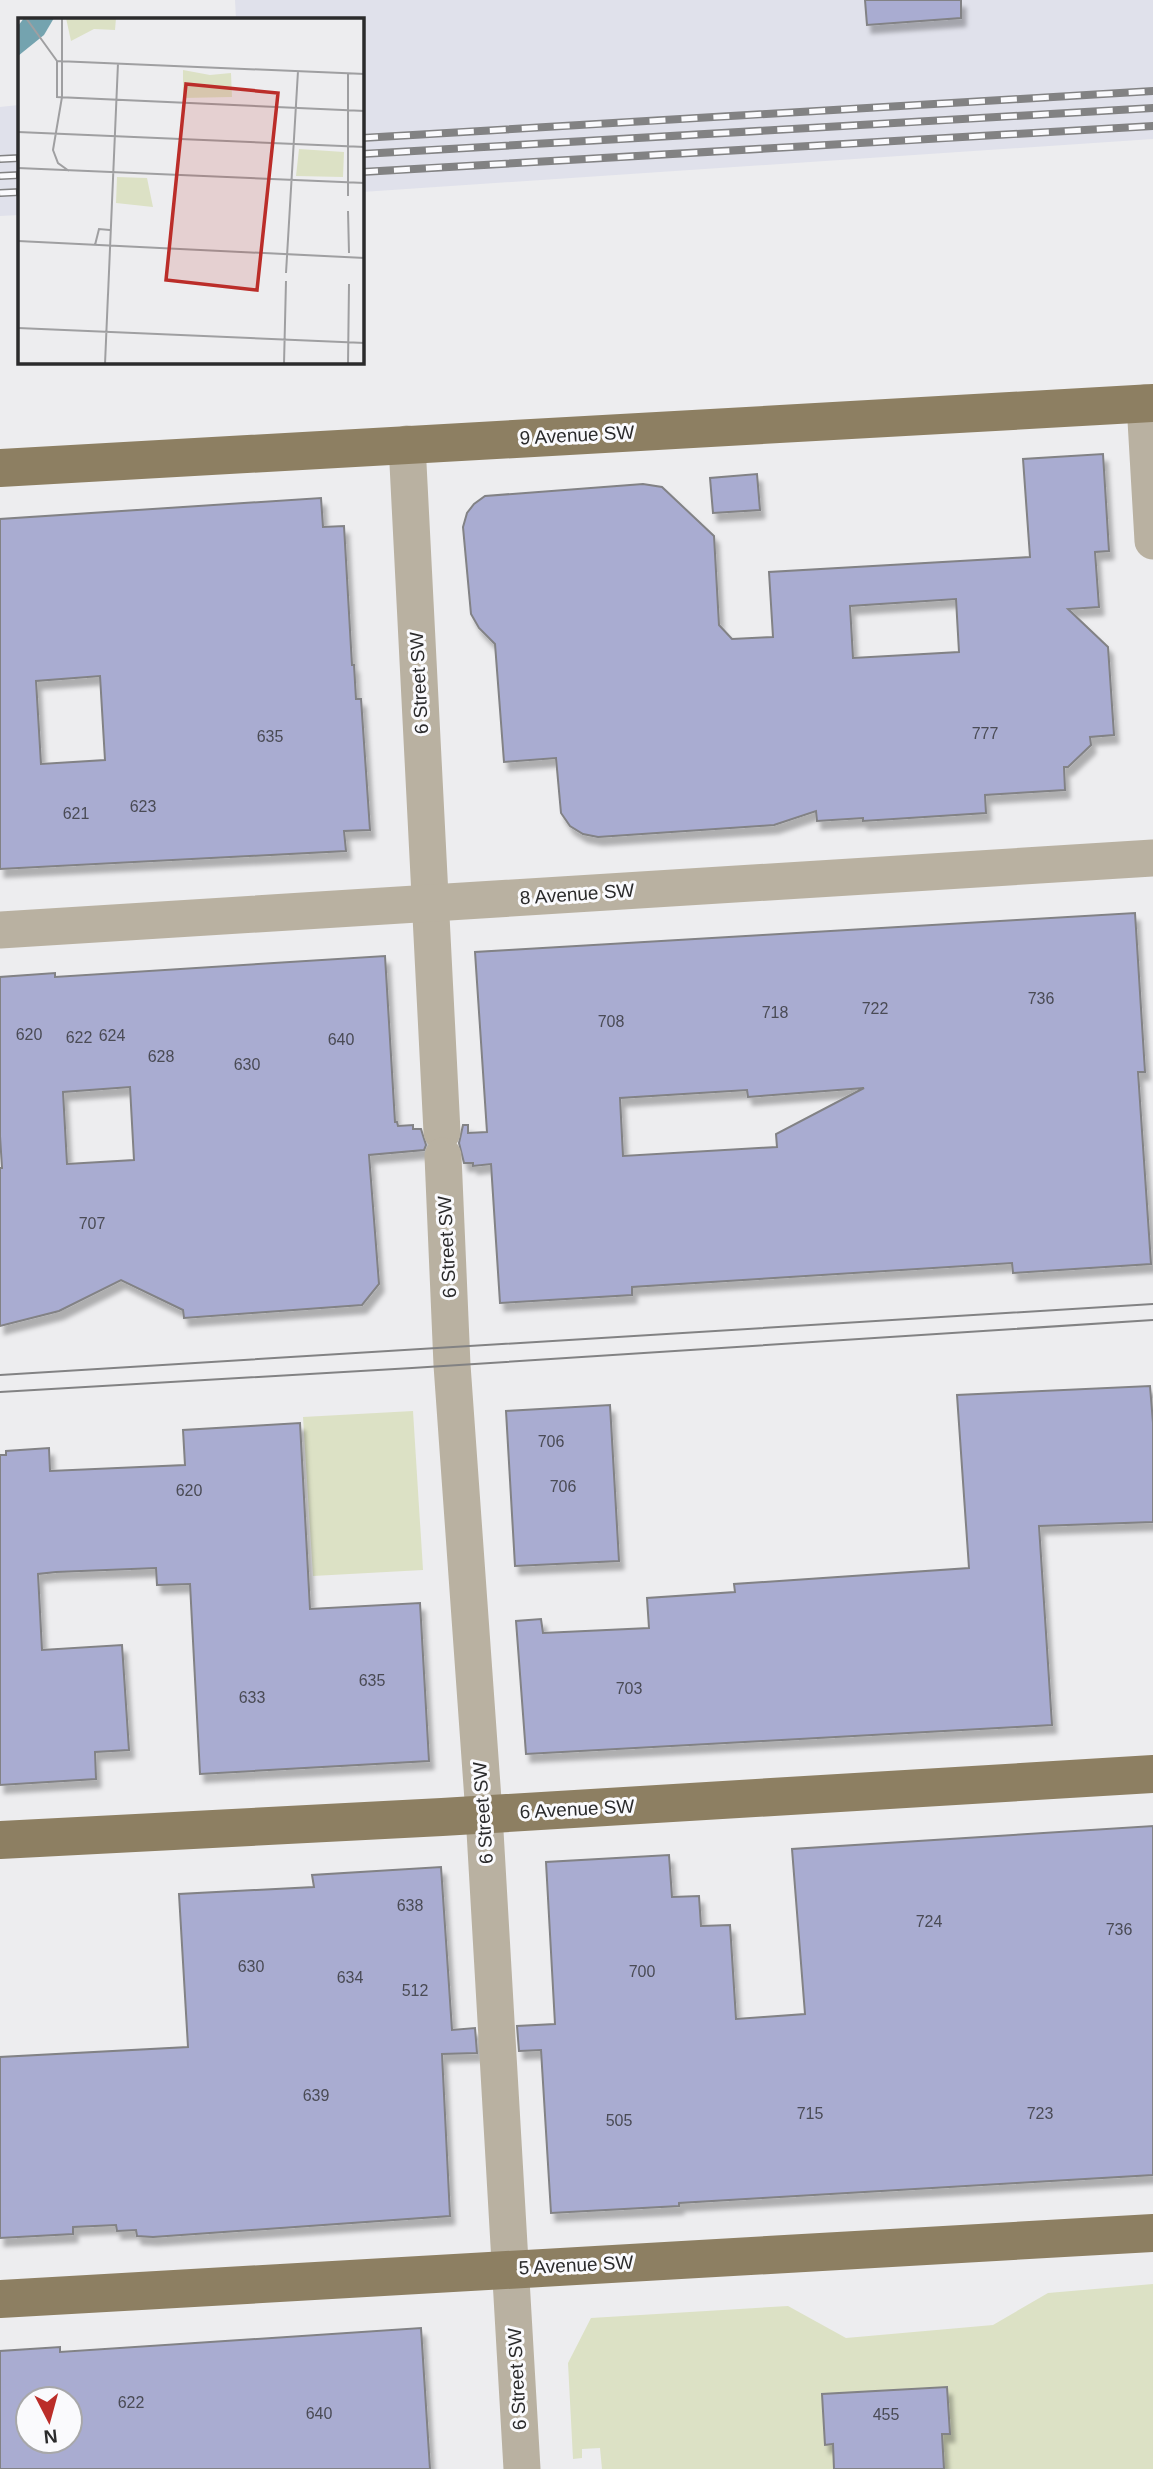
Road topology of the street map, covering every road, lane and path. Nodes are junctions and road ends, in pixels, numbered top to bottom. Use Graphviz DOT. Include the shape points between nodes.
graph roads {
  1 [pos="1149,403"];
  2 [pos="407,444"];
  3 [pos="0,468"];
  4 [pos="1153,541"];
  5 [pos="1153,858"];
  6 [pos="432,903"];
  7 [pos="0,930"];
  8 [pos="1153,1774"];
  9 [pos="484,1814"];
  10 [pos="0,1840"];
  11 [pos="1153,2233"];
  12 [pos="511,2269"];
  13 [pos="0,2299"];
  14 [pos="522,2469"];
  1 -- 2 [label="main road, 9 Avenue SW"];
  1 -- 4 [label="street"];
  2 -- 3 [label="main road, 9 Avenue SW"];
  2 -- 6 [label="street, 6 Street SW"];
  5 -- 6 [label="street, 8 Avenue SW"];
  6 -- 7 [label="street, 8 Avenue SW"];
  6 -- 9 [label="street, 6 Street SW" via="452,1365"];
  8 -- 9 [label="main road, 6 Avenue SW"];
  9 -- 10 [label="main road, 6 Avenue SW"];
  9 -- 12 [label="street, 6 Street SW"];
  11 -- 12 [label="main road, 5 Avenue SW"];
  12 -- 13 [label="main road, 5 Avenue SW"];
  12 -- 14 [label="street, 6 Street SW"];
}
